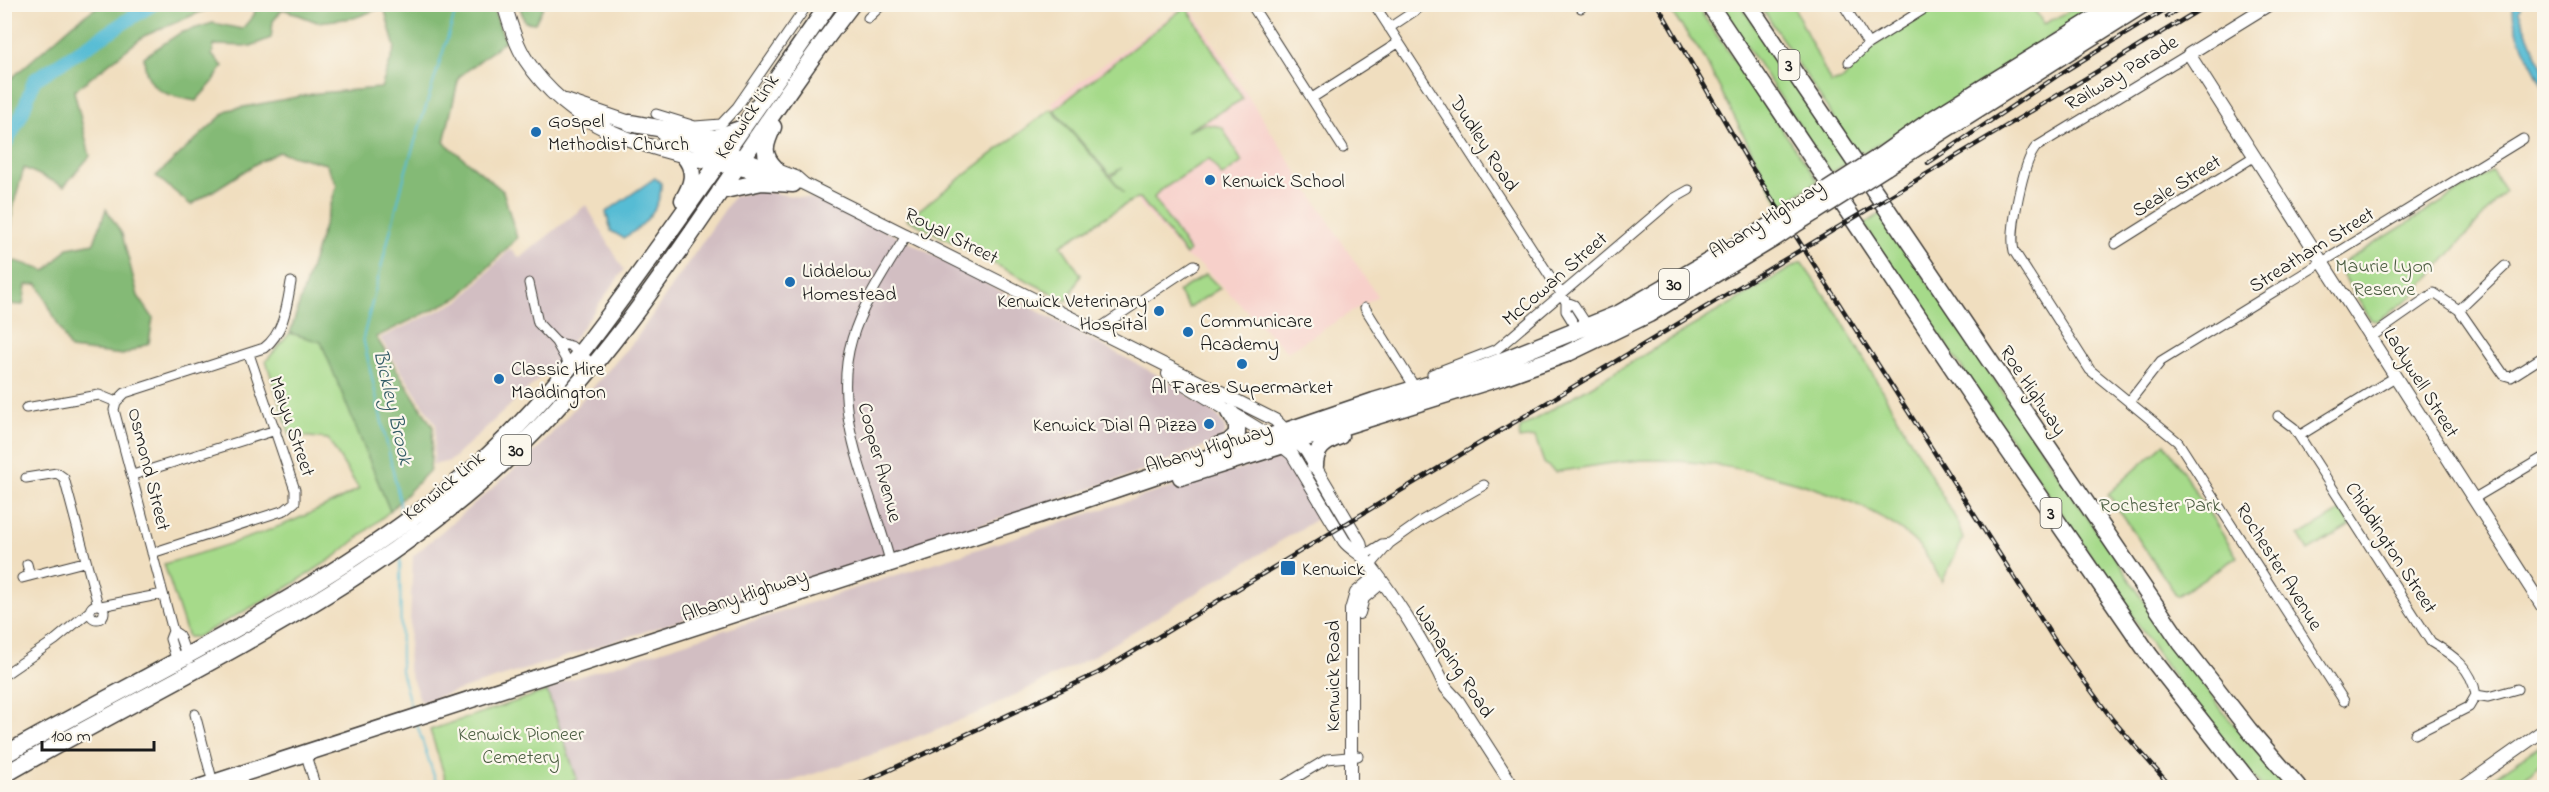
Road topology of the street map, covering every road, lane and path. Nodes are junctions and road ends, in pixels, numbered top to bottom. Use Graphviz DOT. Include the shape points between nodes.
graph roads {
  1 [pos="504,4"];
  2 [pos="808,4"];
  3 [pos="829,4"];
  4 [pos="852,4"];
  5 [pos="883,4"];
  6 [pos="1251,4"];
  7 [pos="1374,4"];
  8 [pos="1425,4"];
  9 [pos="1709,4"];
  10 [pos="1748,4"];
  11 [pos="1843,4"];
  12 [pos="1932,4"];
  13 [pos="2118,4"];
  14 [pos="2144,4"];
  15 [pos="2270,4"];
  16 [pos="868,18"];
  17 [pos="1389,28"];
  18 [pos="1398,43"];
  19 [pos="1868,44"];
  20 [pos="2189,54"];
  21 [pos="1849,62"];
  22 [pos="802,71"];
  23 [pos="559,98"];
  24 [pos="1312,98"];
  25 [pos="656,114"];
  26 [pos="630,123"];
  27 [pos="743,128"];
  28 [pos="2523,139"];
  29 [pos="1343,148"];
  30 [pos="684,156"];
  31 [pos="2255,156"];
  32 [pos="722,158"];
  33 [pos="2029,160"];
  34 [pos="740,163"];
  35 [pos="1883,163"];
  36 [pos="775,168"];
  37 [pos="798,184"];
  38 [pos="1689,190"];
  39 [pos="720,191"];
  40 [pos="907,234"];
  41 [pos="1769,234"];
  42 [pos="2115,244"];
  43 [pos="2322,263"];
  44 [pos="647,264"];
  45 [pos="1194,265"];
  46 [pos="2505,266"];
  47 [pos="291,282"];
  48 [pos="529,283"];
  49 [pos="1564,298"];
  50 [pos="1365,308"];
  51 [pos="2459,310"];
  52 [pos="1081,324"];
  53 [pos="1098,329"];
  54 [pos="1621,329"];
  55 [pos="1585,331"];
  56 [pos="2371,337"];
  57 [pos="1570,352"];
  58 [pos="249,354"];
  59 [pos="2544,356"];
  60 [pos="584,364"];
  61 [pos="1432,374"];
  62 [pos="2395,377"];
  63 [pos="1416,389"];
  64 [pos="116,402"];
  65 [pos="2129,402"];
  66 [pos="26,408"];
  67 [pos="1230,412"];
  68 [pos="2278,416"];
  69 [pos="1374,417"];
  70 [pos="276,430"];
  71 [pos="2300,436"];
  72 [pos="1284,439"];
  73 [pos="2544,457"];
  74 [pos="1315,466"];
  75 [pos="1160,474"];
  76 [pos="133,476"];
  77 [pos="1484,485"];
  78 [pos="1327,487"];
  79 [pos="35,488"];
  80 [pos="2473,499"];
  81 [pos="1322,506"];
  82 [pos="1338,508"];
  83 [pos="152,553"];
  84 [pos="84,562"];
  85 [pos="27,564"];
  86 [pos="891,565"];
  87 [pos="1373,570"];
  88 [pos="348,571"];
  89 [pos="163,594"];
  90 [pos="2544,609"];
  91 [pos="96,610"];
  92 [pos="181,657"];
  93 [pos="187,673"];
  94 [pos="4,675"];
  95 [pos="2517,689"];
  96 [pos="2476,695"];
  97 [pos="2344,701"];
  98 [pos="195,714"];
  99 [pos="2544,730"];
  100 [pos="2415,734"];
  101 [pos="4,755"];
  102 [pos="306,755"];
  103 [pos="1355,756"];
  104 [pos="4,775"];
  105 [pos="211,786"];
  106 [pos="316,788"];
  107 [pos="1279,788"];
  108 [pos="1351,788"];
  109 [pos="1358,788"];
  110 [pos="1514,788"];
  111 [pos="2254,788"];
  112 [pos="2299,788"];
  113 [pos="2462,788"];
  1 -- 23 [label="main road, Royal Street" via="525,59"];
  2 -- 25 [label="street" via="721,124 695,126"];
  3 -- 27 [label="highway, Kenwick Link / 30"];
  4 -- 22 [label="highway, Kenwick Link / 30"];
  5 -- 16 [label="street"];
  6 -- 24 [label="street"];
  7 -- 17 [label="street, Dudley Road"];
  8 -- 17 [label="street"];
  9 -- 111 [label="highway, 3" via="2150,656"];
  10 -- 112 [label="highway, Roe Highway / 3" via="2181,643"];
  11 -- 19 [label="street"];
  12 -- 19 [label="street"];
  13 -- 35 [label="highway, Albany Highway / 30" via="1931,120"];
  14 -- 35 [label="highway, Albany Highway / 30"];
  15 -- 20 [label="main road, Railway Parade"];
  17 -- 18 [label="street, Dudley Road"];
  18 -- 24 [label="street"];
  18 -- 49 [label="street, Dudley Road"];
  19 -- 21 [label="street"];
  20 -- 31 [label="main road, Ladywell Street"];
  20 -- 33 [label="street, Railway Parade" via="2044,140"];
  22 -- 34 [label="highway, Kenwick Link / 30"];
  22 -- 36 [label="highway" via="791,101 767,140 764,152"];
  23 -- 26 [label="main road, Royal Street"];
  23 -- 30 [label="main road, Royal Street" via="567,108 605,131"];
  24 -- 29 [label="street"];
  26 -- 27 [label="highway" via="715,138"];
  26 -- 32 [label="main road, Royal Street"];
  27 -- 32 [label="highway, Kenwick Link / 30"];
  28 -- 43 [label="street, Streatham Street"];
  30 -- 32 [label="main road, Royal Street"];
  30 -- 44 [label="highway" via="692,169 691,186"];
  31 -- 42 [label="street, Seale Street"];
  31 -- 43 [label="main road, Ladywell Street"];
  32 -- 34 [label="main road, Royal Street"];
  32 -- 44 [label="highway, Kenwick Link / 30"];
  33 -- 65 [label="street, Rochester Avenue" via="2012,235 2015,256 2085,365"];
  34 -- 36 [label="main road, Royal Street"];
  34 -- 37 [label="main road, Royal Street"];
  34 -- 39 [label="highway, Kenwick Link / 30"];
  35 -- 41 [label="highway, Albany Highway / 30, bridge"];
  36 -- 37 [label="main road, Royal Street" via="796,177"];
  37 -- 39 [label="highway" via="762,182"];
  37 -- 40 [label="main road, Royal Street"];
  38 -- 49 [label="street, McCowan Street" via="1673,199"];
  39 -- 60 [label="highway, Kenwick Link / 30"];
  40 -- 52 [label="main road, Royal Street"];
  40 -- 86 [label="street, Cooper Avenue" via="852,337 844,397"];
  41 -- 54 [label="highway, Albany Highway"];
  41 -- 55 [label="highway, Albany Highway / 30"];
  43 -- 56 [label="main road, Ladywell Street"];
  43 -- 65 [label="street, Streatham Street" via="2161,361"];
  44 -- 60 [label="highway, Kenwick Link / 30"];
  45 -- 53 [label="street"];
  46 -- 51 [label="street"];
  47 -- 58 [label="street, Osmond Street" via="278,334 264,348"];
  48 -- 60 [label="street" via="538,323 565,358"];
  49 -- 55 [label="street, Dudley Road" via="1566,311"];
  49 -- 61 [label="street, McCowan Street" via="1488,355"];
  50 -- 63 [label="street"];
  51 -- 56 [label="street" via="2439,295 2429,295"];
  51 -- 59 [label="street" via="2504,375 2511,376"];
  52 -- 53 [label="main road, Royal Street"];
  52 -- 67 [label="main road, Royal Street" via="1095,336"];
  53 -- 72 [label="main road, Royal Street" via="1265,414"];
  54 -- 55 [label="street"];
  54 -- 57 [label="highway, Albany Highway"];
  55 -- 57 [label="street"];
  55 -- 63 [label="highway, Albany Highway / 30"];
  56 -- 62 [label="main road, Ladywell Street"];
  57 -- 69 [label="highway, Albany Highway"];
  58 -- 64 [label="street, Osmond Street" via="125,393"];
  58 -- 70 [label="street, Maiyu Street"];
  60 -- 88 [label="highway, Kenwick Link / 30" via="432,512"];
  62 -- 71 [label="street"];
  62 -- 80 [label="main road, Ladywell Street"];
  63 -- 72 [label="highway, Albany Highway / 30"];
  64 -- 66 [label="street" via="99,395"];
  64 -- 76 [label="street, Osmond Street" via="114,410"];
  65 -- 97 [label="street, Rochester Avenue" via="2178,442"];
  67 -- 72 [label="main road, Royal Street"];
  67 -- 75 [label="highway" via="1238,427 1232,440 1175,462"];
  68 -- 71 [label="street, Chiddington Street"];
  69 -- 72 [label="highway, Albany Highway"];
  69 -- 74 [label="highway" via="1365,427 1324,444 1316,455"];
  70 -- 76 [label="street"];
  70 -- 83 [label="street, Maiyu Street" via="295,490 291,506"];
  71 -- 96 [label="street, Chiddington Street" via="2431,642 2462,663"];
  72 -- 74 [label="main road, Wanaping Road"];
  72 -- 75 [label="highway, Albany Highway"];
  72 -- 81 [label="main road, Wanaping Road"];
  72 -- 86 [label="highway, Albany Highway"];
  73 -- 80 [label="street"];
  74 -- 78 [label="main road, Wanaping Road"];
  75 -- 86 [label="highway, Albany Highway"];
  76 -- 83 [label="street, Osmond Street"];
  77 -- 87 [label="street" via="1390,543"];
  78 -- 81 [label="main road"];
  78 -- 82 [label="main road, Wanaping Road"];
  79 -- 84 [label="street" via="30,478 57,473 64,478"];
  80 -- 90 [label="main road, Ladywell Street"];
  81 -- 82 [label="main road"];
  81 -- 87 [label="main road, Wanaping Road" via="1350,549"];
  82 -- 87 [label="main road, Wanaping Road"];
  83 -- 89 [label="street, Osmond Street"];
  84 -- 85 [label="street" via="26,577"];
  84 -- 91 [label="street"];
  86 -- 102 [label="highway, Albany Highway"];
  87 -- 103 [label="main road, Kenwick Road" via="1359,607"];
  87 -- 110 [label="main road, Wanaping Road"];
  88 -- 92 [label="highway, Kenwick Link / 30" via="312,585"];
  88 -- 93 [label="highway, Kenwick Link / 30"];
  89 -- 91 [label="street"];
  89 -- 92 [label="street, Osmond Street" via="173,631 170,639"];
  91 -- 94 [label="street"];
  92 -- 93 [label="street, Osmond Street"];
  92 -- 101 [label="highway, Kenwick Link / 30"];
  93 -- 104 [label="highway, Kenwick Link / 30"];
  95 -- 96 [label="street" via="2488,697"];
  96 -- 100 [label="street" via="2469,707"];
  98 -- 105 [label="street"];
  99 -- 113 [label="main road"];
  102 -- 105 [label="highway, Albany Highway"];
  102 -- 106 [label="street"];
  103 -- 107 [label="street" via="1318,763"];
  103 -- 108 [label="main road, Kenwick Road"];
  103 -- 109 [label="main road, Kenwick Road"];
}
